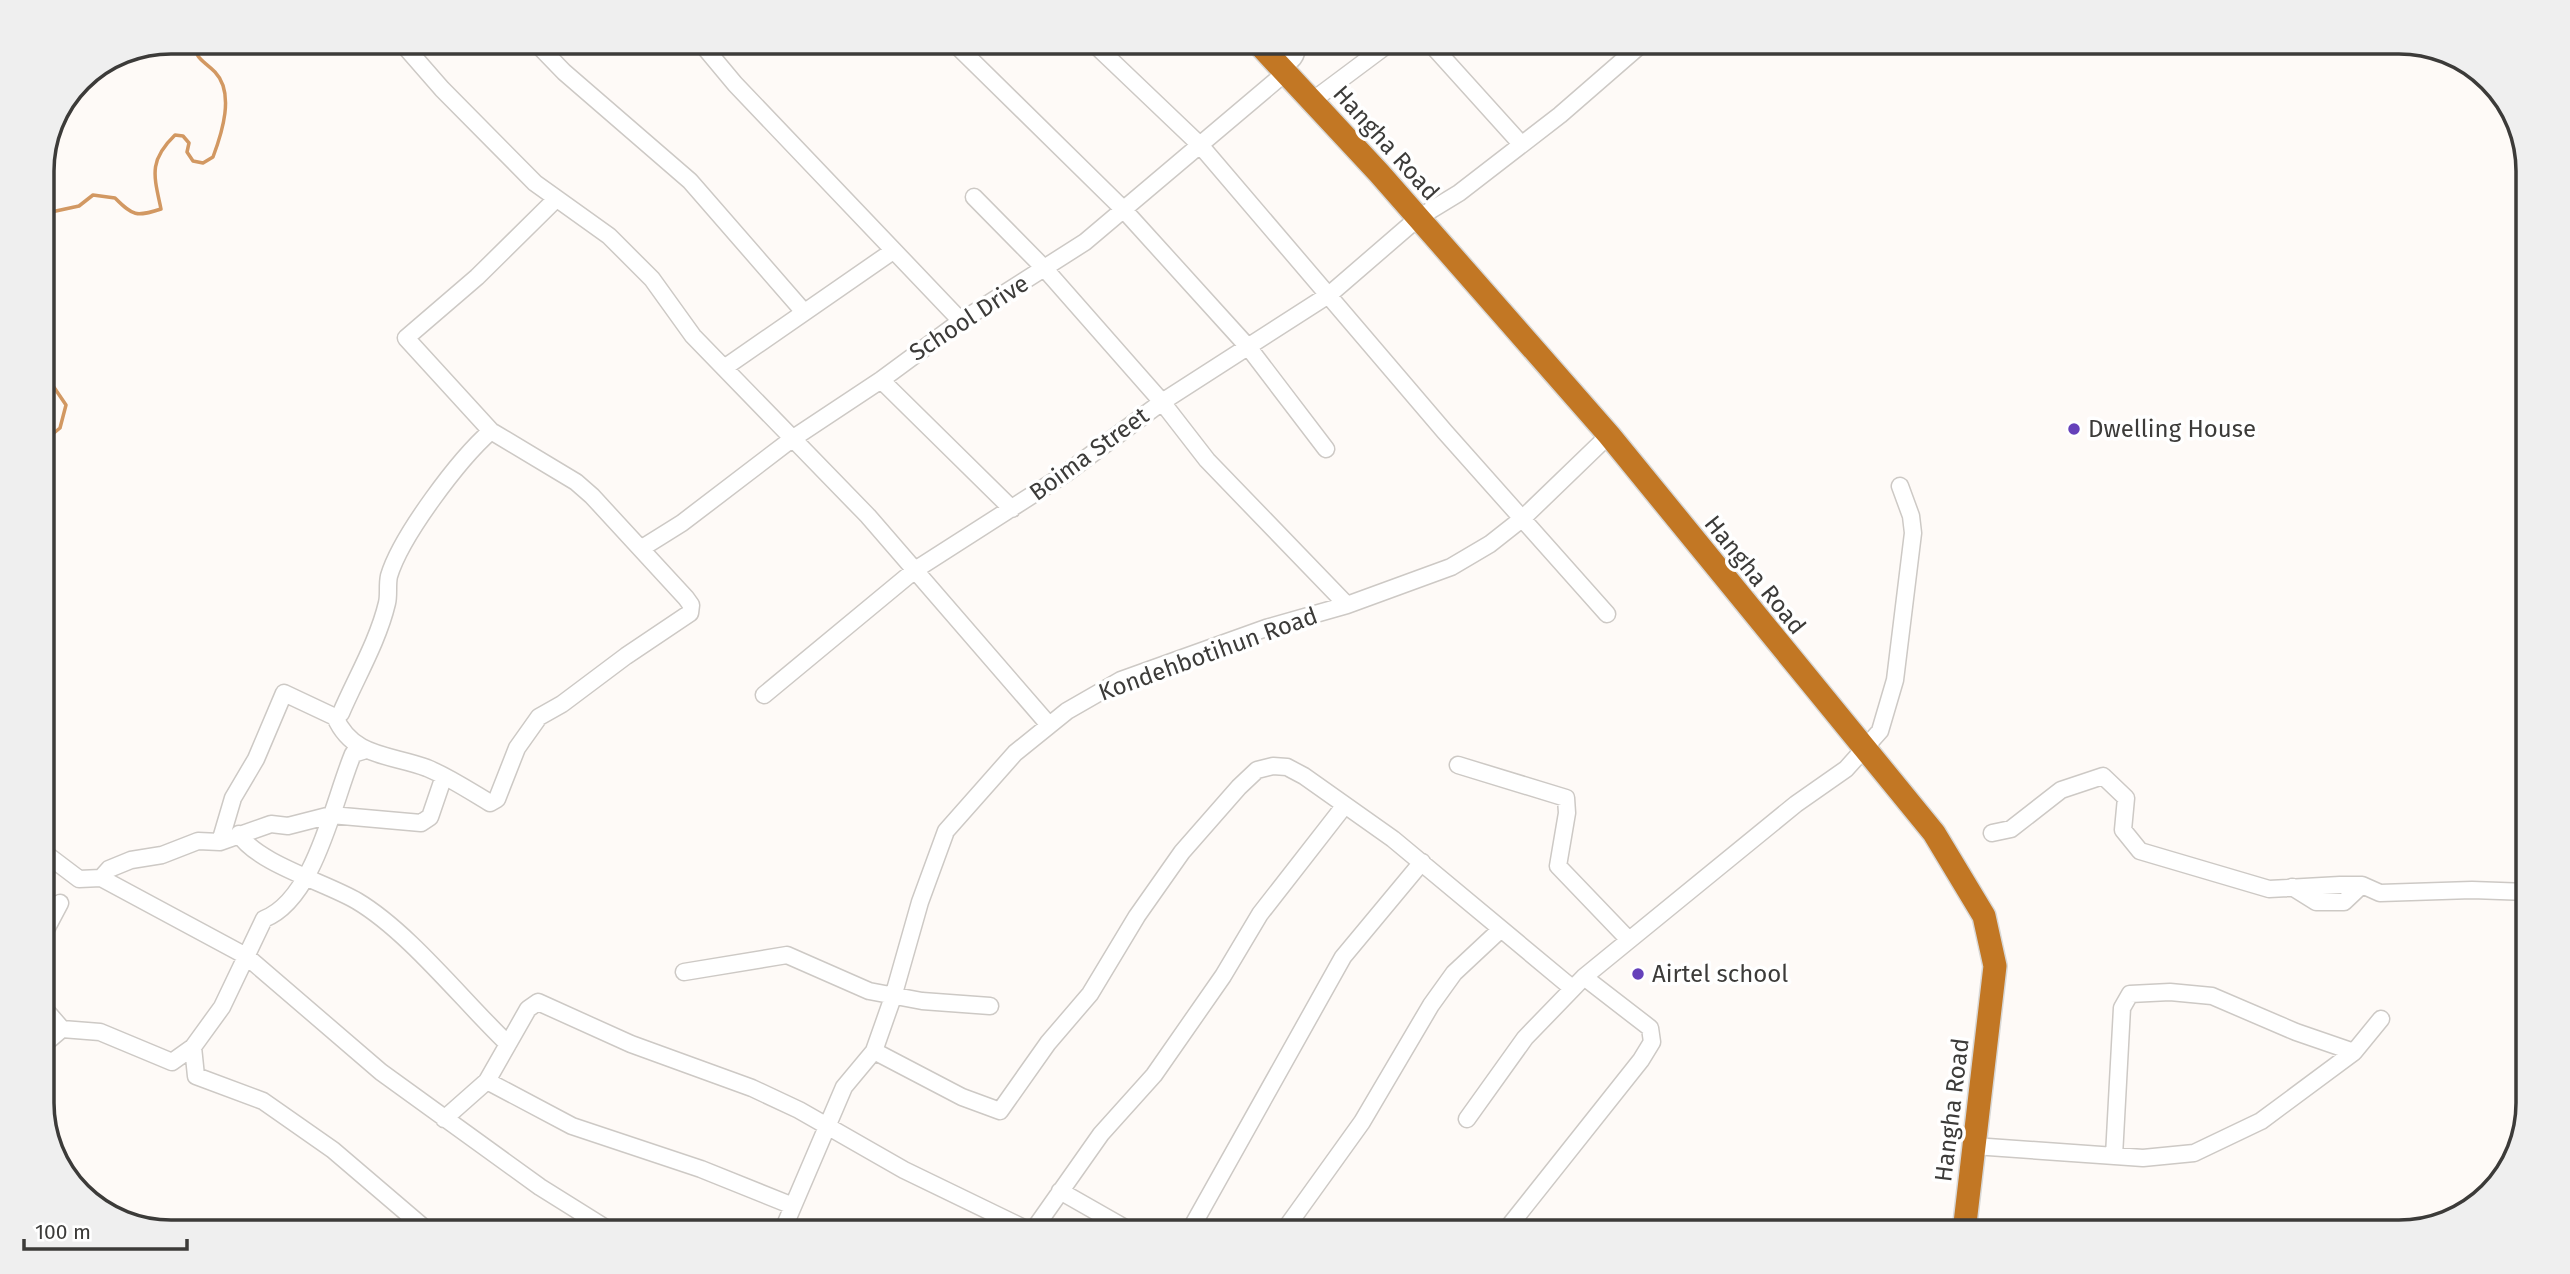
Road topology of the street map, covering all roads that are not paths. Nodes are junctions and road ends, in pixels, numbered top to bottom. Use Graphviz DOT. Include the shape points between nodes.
graph roads {
  1 [pos="412,54"];
  2 [pos="547,54"];
  3 [pos="710,54"];
  4 [pos="965,54"];
  5 [pos="1105,54"];
  6 [pos="1268,54"];
  7 [pos="1296,54"];
  8 [pos="1375,54"];
  9 [pos="1440,54"];
  10 [pos="1630,54"];
  11 [pos="1282,70"];
  12 [pos="1312,101"];
  13 [pos="1521,144"];
  14 [pos="1200,145"];
  15 [pos="974,197"];
  16 [pos="555,200"];
  17 [pos="1123,209"];
  18 [pos="1418,218"];
  19 [pos="893,251"];
  20 [pos="1045,269"];
  21 [pos="1330,294"];
  22 [pos="804,312"];
  23 [pos="961,321"];
  24 [pos="1249,348"];
  25 [pos="724,368"];
  26 [pos="881,380"];
  27 [pos="1162,402"];
  28 [pos="491,431"];
  29 [pos="1609,435"];
  30 [pos="792,439"];
  31 [pos="1326,449"];
  32 [pos="1900,486"];
  33 [pos="1012,509"];
  34 [pos="1523,518"];
  35 [pos="642,548"];
  36 [pos="915,570"];
  37 [pos="1347,605"];
  38 [pos="1607,614"];
  39 [pos="764,695"];
  40 [pos="335,717"];
  41 [pos="1049,725"];
  42 [pos="1863,749"];
  43 [pos="366,750"];
  44 [pos="1458,765"];
  45 [pos="444,776"];
  46 [pos="1345,805"];
  47 [pos="331,815"];
  48 [pos="1992,833"];
  49 [pos="239,834"];
  50 [pos="220,842"];
  51 [pos="54,860"];
  52 [pos="1422,862"];
  53 [pos="305,877"];
  54 [pos="101,878"];
  55 [pos="2516,892"];
  56 [pos="60,903"];
  57 [pos="54,914"];
  58 [pos="1500,930"];
  59 [pos="1629,940"];
  60 [pos="246,956"];
  61 [pos="684,972"];
  62 [pos="1578,983"];
  63 [pos="893,996"];
  64 [pos="990,1006"];
  65 [pos="2381,1019"];
  66 [pos="54,1020"];
  67 [pos="62,1029"];
  68 [pos="54,1036"];
  69 [pos="508,1044"];
  70 [pos="193,1047"];
  71 [pos="874,1051"];
  72 [pos="2354,1052"];
  73 [pos="487,1081"];
  74 [pos="444,1119"];
  75 [pos="1467,1119"];
  76 [pos="828,1126"];
  77 [pos="1974,1146"];
  78 [pos="2114,1156"];
  79 [pos="1060,1191"];
  80 [pos="793,1206"];
  81 [pos="415,1220"];
  82 [pos="593,1220"];
  83 [pos="791,1220"];
  84 [pos="1006,1220"];
  85 [pos="1039,1220"];
  86 [pos="1111,1220"];
  87 [pos="1196,1220"];
  88 [pos="1292,1220"];
  89 [pos="1514,1220"];
  90 [pos="1965,1220"];
  1 -- 16 [label="street" via="498,147"];
  2 -- 22 [label="street" via="690,181"];
  3 -- 19 [label="street"];
  4 -- 17 [label="street"];
  5 -- 14 [label="street"];
  6 -- 11 [label="highway, Hangha Road"];
  7 -- 11 [label="street, School Drive"];
  8 -- 12 [label="street"];
  9 -- 13 [label="street"];
  10 -- 13 [label="street, Boima Street"];
  11 -- 12 [label="highway, Hangha Road"];
  11 -- 14 [label="street, School Drive"];
  12 -- 18 [label="highway, Hangha Road"];
  13 -- 18 [label="street, Boima Street" via="1459,194"];
  14 -- 17 [label="street, School Drive"];
  14 -- 21 [label="street"];
  15 -- 20 [label="street"];
  16 -- 25 [label="street" via="609,236 652,279 693,336"];
  16 -- 28 [label="street" via="406,338"];
  17 -- 20 [label="street, School Drive"];
  17 -- 24 [label="street"];
  18 -- 21 [label="street, Boima Street"];
  18 -- 29 [label="highway, Hangha Road"];
  19 -- 22 [label="street"];
  19 -- 23 [label="street"];
  20 -- 23 [label="street, School Drive"];
  20 -- 27 [label="street"];
  21 -- 24 [label="street, Boima Street"];
  21 -- 34 [label="street"];
  22 -- 25 [label="street"];
  23 -- 26 [label="street, School Drive"];
  24 -- 27 [label="street, Boima Street"];
  24 -- 31 [label="street"];
  25 -- 30 [label="street"];
  26 -- 30 [label="street, School Drive"];
  26 -- 33 [label="street"];
  27 -- 33 [label="street, Boima Street"];
  27 -- 37 [label="street" via="1207,460"];
  28 -- 35 [label="street" via="576,482"];
  28 -- 40 [label="street" via="410,530 390,576 378,628 341,713"];
  29 -- 34 [label="street, Kondehbotihun Road"];
  29 -- 42 [label="highway, Hangha Road"];
  30 -- 35 [label="street, School Drive"];
  30 -- 36 [label="street"];
  32 -- 42 [label="street" via="1913,533 1895,680 1880,731"];
  33 -- 36 [label="street, Boima Street"];
  34 -- 37 [label="street, Kondehbotihun Road" via="1451,566"];
  34 -- 38 [label="street"];
  35 -- 45 [label="street" via="686,598 690,613 539,717 517,748 497,799 490,803"];
  36 -- 39 [label="street, Boima Street"];
  36 -- 41 [label="street"];
  37 -- 41 [label="street, Kondehbotihun Road" via="1265,628 1121,680"];
  40 -- 43 [label="street" via="347,740"];
  40 -- 50 [label="street" via="284,693 256,759 233,798"];
  41 -- 63 [label="street, Kondehbotihun Road" via="1015,752 946,831"];
  42 -- 59 [label="street" via="1846,769"];
  42 -- 77 [label="highway, Hangha Road" via="1934,833 1991,938 1995,966"];
  43 -- 45 [label="street"];
  43 -- 47 [label="street" via="353,754"];
  44 -- 59 [label="street" via="1566,798 1558,866"];
  45 -- 47 [label="street" via="430,817 421,824"];
  46 -- 52 [label="street"];
  46 -- 71 [label="street" via="1287,767 1257,770 1182,852 1090,994 1000,1111 962,1097"];
  46 -- 79 [label="street" via="1260,914 1154,1075 1101,1133"];
  47 -- 49 [label="street"];
  47 -- 53 [label="street"];
  48 -- 55 [label="street" via="2011,829 2061,790 2103,776 2126,798 2123,830 2140,851 2244,884 2269,889 2362,885 2380,893"];
  49 -- 50 [label="street"];
  49 -- 53 [label="street" via="245,845"];
  50 -- 54 [label="street" via="198,841 162,855 131,860 109,869"];
  51 -- 54 [label="street" via="79,879"];
  52 -- 58 [label="street"];
  52 -- 87 [label="street" via="1343,957"];
  53 -- 60 [label="street" via="286,907 264,919"];
  53 -- 69 [label="street" via="357,901 388,923"];
  54 -- 60 [label="street"];
  56 -- 57 [label="street"];
  58 -- 62 [label="street"];
  58 -- 88 [label="street" via="1454,973 1431,1004 1362,1122"];
  59 -- 62 [label="street"];
  60 -- 70 [label="street" via="222,1007"];
  60 -- 74 [label="street" via="381,1072"];
  61 -- 63 [label="street" via="787,954 836,979"];
  62 -- 75 [label="street" via="1525,1038"];
  62 -- 89 [label="street" via="1650,1028 1652,1042"];
  63 -- 64 [label="street"];
  63 -- 71 [label="street, Kondehbotihun Road"];
  65 -- 72 [label="street"];
  66 -- 67 [label="street"];
  67 -- 68 [label="street"];
  67 -- 70 [label="street" via="100,1032 172,1062"];
  69 -- 73 [label="street"];
  69 -- 76 [label="street" via="528,1009 538,1002 631,1044 752,1088"];
  70 -- 81 [label="street" via="195,1076 263,1101 333,1150"];
  71 -- 76 [label="street, Kondehbotihun Road" via="844,1087"];
  72 -- 78 [label="street" via="2261,1121 2210,1146 2174,1156"];
  72 -- 78 [label="street" via="2212,996 2130,994 2122,1008"];
  73 -- 74 [label="street"];
  73 -- 80 [label="street" via="572,1126"];
  74 -- 82 [label="street"];
  76 -- 80 [label="street, Kondehbotihun Road"];
  76 -- 84 [label="street" via="904,1170"];
  77 -- 78 [label="street"];
  77 -- 90 [label="highway, Hangha Road"];
  79 -- 85 [label="street"];
  79 -- 86 [label="street"];
  80 -- 83 [label="street, Kondehbotihun Road"];
}
